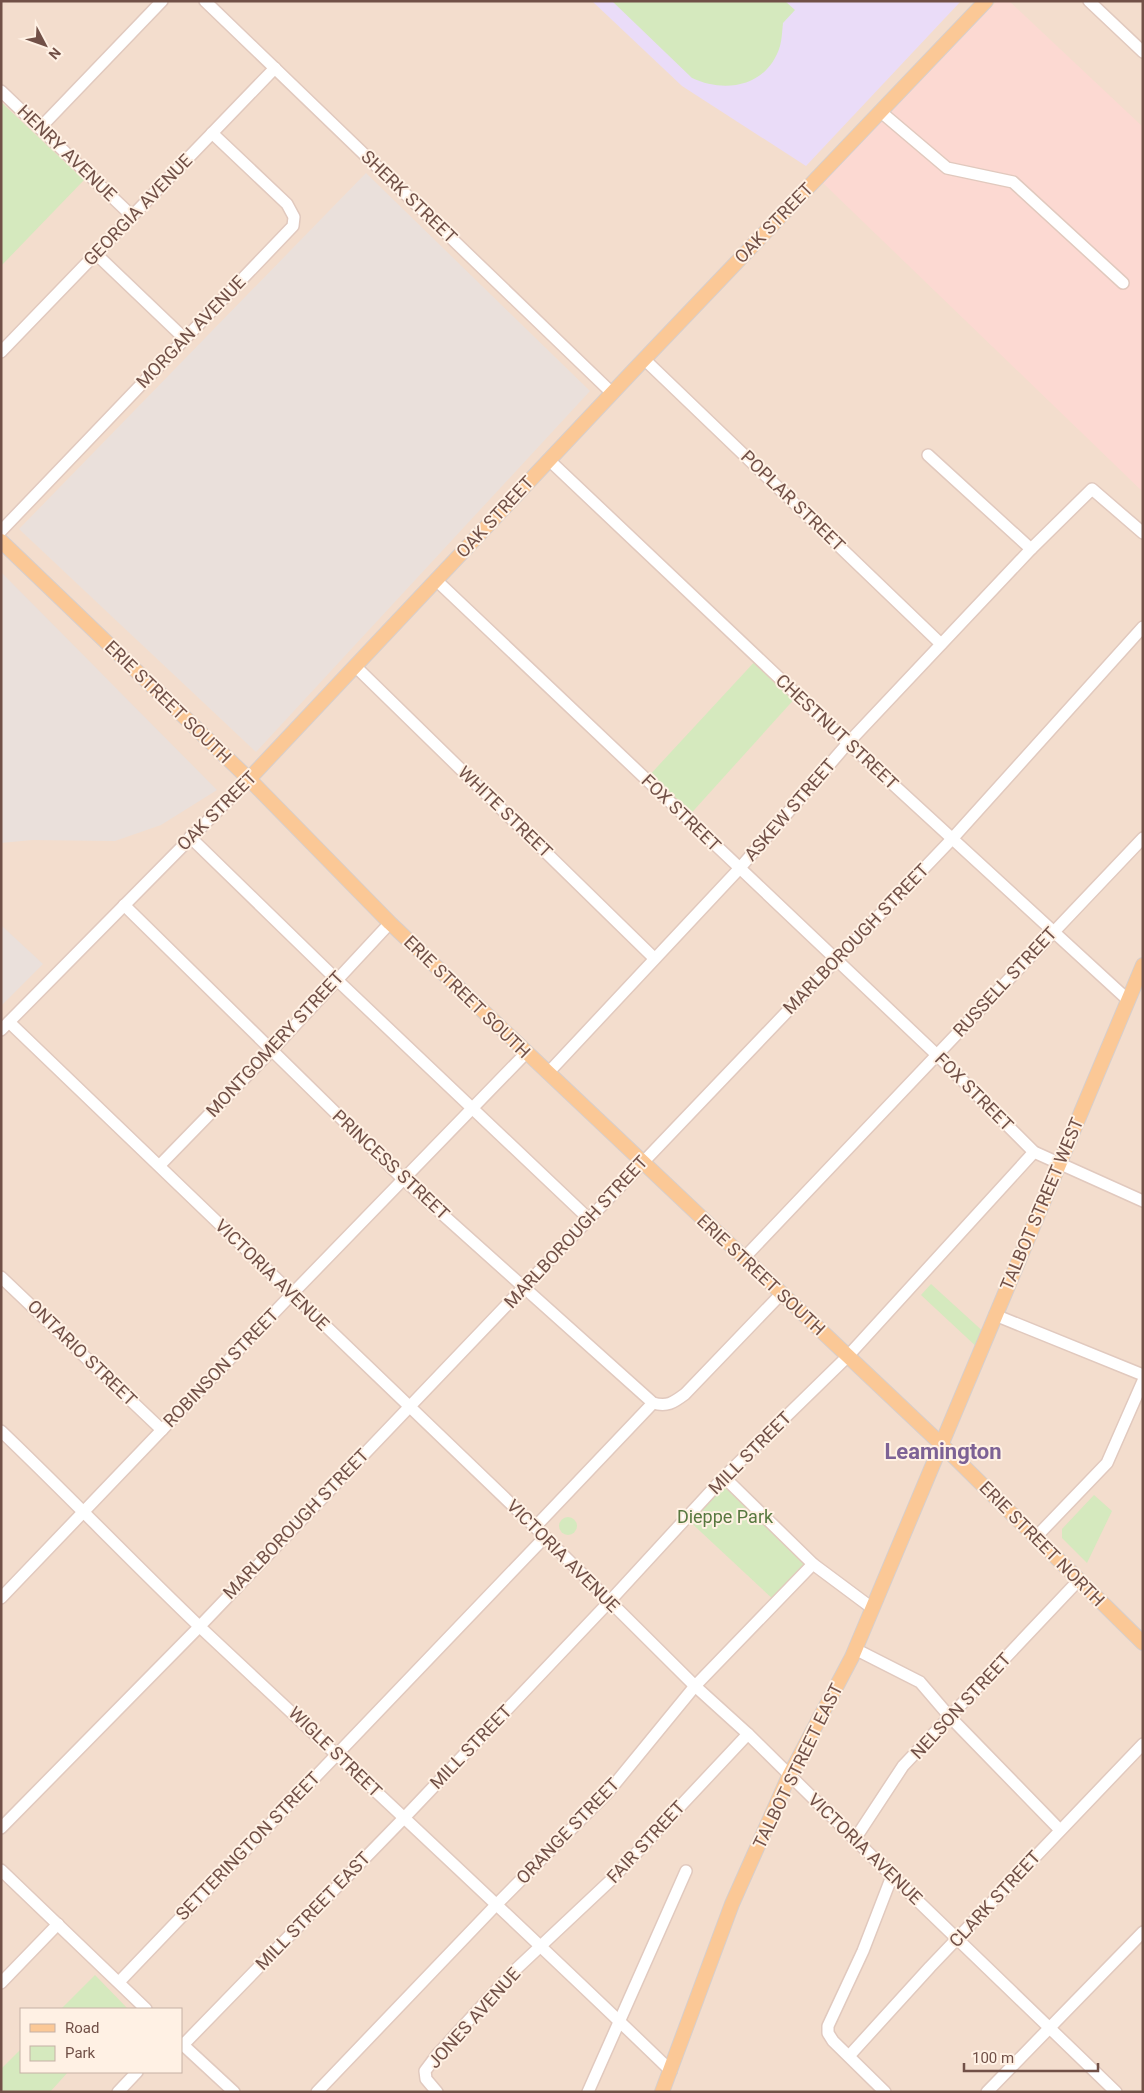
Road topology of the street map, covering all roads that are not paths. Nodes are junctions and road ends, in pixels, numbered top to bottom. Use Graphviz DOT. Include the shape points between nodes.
graph roads {
  1 [pos="162,1"];
  2 [pos="205,1"];
  3 [pos="986,1"];
  4 [pos="1089,1"];
  5 [pos="1143,52"];
  6 [pos="275,68"];
  7 [pos="1,90"];
  8 [pos="881,112"];
  9 [pos="40,128"];
  10 [pos="212,133"];
  11 [pos="132,216"];
  12 [pos="96,254"];
  13 [pos="1123,283"];
  14 [pos="185,339"];
  15 [pos="1,352"];
  16 [pos="644,359"];
  17 [pos="612,393"];
  18 [pos="928,455"];
  19 [pos="549,460"];
  20 [pos="1,531"];
  21 [pos="1143,533"];
  22 [pos="1,541"];
  23 [pos="1031,549"];
  24 [pos="436,580"];
  25 [pos="1143,627"];
  26 [pos="941,644"];
  27 [pos="355,666"];
  28 [pos="848,743"];
  29 [pos="249,779"];
  30 [pos="190,837"];
  31 [pos="1143,838"];
  32 [pos="952,839"];
  33 [pos="739,869"];
  34 [pos="124,905"];
  35 [pos="390,923"];
  36 [pos="1052,932"];
  37 [pos="654,958"];
  38 [pos="836,960"];
  39 [pos="1143,965"];
  40 [pos="336,979"];
  41 [pos="1128,1000"];
  42 [pos="5,1026"];
  43 [pos="271,1051"];
  44 [pos="526,1053"];
  45 [pos="937,1055"];
  46 [pos="548,1074"];
  47 [pos="472,1107"];
  48 [pos="1034,1152"];
  49 [pos="642,1162"];
  50 [pos="1059,1164"];
  51 [pos="160,1165"];
  52 [pos="403,1178"];
  53 [pos="1143,1201"];
  54 [pos="589,1219"];
  55 [pos="744,1258"];
  56 [pos="1,1277"];
  57 [pos="525,1287"];
  58 [pos="782,1293"];
  59 [pos="292,1294"];
  60 [pos="995,1315"];
  61 [pos="847,1357"];
  62 [pos="1143,1375"];
  63 [pos="1143,1381"];
  64 [pos="653,1403"];
  65 [pos="408,1406"];
  66 [pos="1,1430"];
  67 [pos="162,1430"];
  68 [pos="941,1444"];
  69 [pos="724,1477"];
  70 [pos="84,1511"];
  71 [pos="535,1526"];
  72 [pos="545,1537"];
  73 [pos="1035,1538"];
  74 [pos="813,1564"];
  75 [pos="1078,1581"];
  76 [pos="3,1594"];
  77 [pos="608,1602"];
  78 [pos="872,1608"];
  79 [pos="200,1626"];
  80 [pos="1143,1643"];
  81 [pos="855,1649"];
  82 [pos="695,1686"];
  83 [pos="950,1717"];
  84 [pos="748,1734"];
  85 [pos="1143,1744"];
  86 [pos="336,1754"];
  87 [pos="789,1776"];
  88 [pos="403,1818"];
  89 [pos="1,1828"];
  90 [pos="1060,1830"];
  91 [pos="855,1839"];
  92 [pos="1,1870"];
  93 [pos="686,1871"];
  94 [pos="892,1876"];
  95 [pos="496,1905"];
  96 [pos="58,1924"];
  97 [pos="1143,1932"];
  98 [pos="958,1938"];
  99 [pos="541,1948"];
  100 [pos="119,1982"];
  101 [pos="1,1983"];
  102 [pos="145,2008"];
  103 [pos="620,2022"];
  104 [pos="1050,2027"];
  105 [pos="182,2044"];
  106 [pos="849,2056"];
  107 [pos="671,2071"];
  108 [pos="136,2073"];
  109 [pos="118,2092"];
  110 [pos="234,2092"];
  111 [pos="317,2092"];
  112 [pos="437,2092"];
  113 [pos="588,2092"];
  114 [pos="662,2092"];
  115 [pos="885,2092"];
  116 [pos="987,2092"];
  117 [pos="1116,2092"];
  1 -- 9 [label="street"];
  2 -- 6 [label="street, SHERK STREET"];
  3 -- 8 [label="main road, OAK STREET"];
  4 -- 5 [label="street"];
  6 -- 10 [label="street, GEORGIA AVENUE"];
  6 -- 17 [label="street, SHERK STREET"];
  7 -- 9 [label="street, HENRY AVENUE"];
  8 -- 13 [label="street" via="947,168 1013,182"];
  8 -- 16 [label="main road, OAK STREET"];
  9 -- 11 [label="street, HENRY AVENUE"];
  10 -- 11 [label="street, GEORGIA AVENUE"];
  10 -- 14 [label="street, MORGAN AVENUE" via="287,204 294,217 293,226"];
  11 -- 12 [label="street, GEORGIA AVENUE"];
  12 -- 14 [label="street"];
  12 -- 15 [label="street, GEORGIA AVENUE"];
  14 -- 20 [label="street, MORGAN AVENUE"];
  16 -- 17 [label="main road, OAK STREET"];
  16 -- 26 [label="street, POPLAR STREET"];
  17 -- 19 [label="main road, OAK STREET"];
  18 -- 23 [label="street"];
  19 -- 24 [label="main road, OAK STREET"];
  19 -- 28 [label="street, CHESTNUT STREET"];
  21 -- 23 [label="street, ASKEW STREET" via="1092,489"];
  22 -- 29 [label="main road, ERIE STREET SOUTH"];
  23 -- 26 [label="street, ASKEW STREET"];
  24 -- 27 [label="main road, OAK STREET"];
  24 -- 33 [label="street, FOX STREET"];
  25 -- 32 [label="street, MARLBOROUGH STREET"];
  26 -- 28 [label="street, ASKEW STREET"];
  27 -- 29 [label="main road, OAK STREET"];
  27 -- 37 [label="street, WHITE STREET"];
  28 -- 32 [label="street, CHESTNUT STREET"];
  28 -- 33 [label="street, ASKEW STREET"];
  29 -- 30 [label="street, OAK STREET"];
  29 -- 35 [label="main road, ERIE STREET SOUTH"];
  30 -- 34 [label="street, OAK STREET"];
  30 -- 40 [label="street"];
  31 -- 36 [label="street, RUSSELL STREET"];
  32 -- 36 [label="street, CHESTNUT STREET"];
  32 -- 38 [label="street, MARLBOROUGH STREET"];
  33 -- 37 [label="street, ASKEW STREET"];
  33 -- 38 [label="street, FOX STREET"];
  34 -- 42 [label="street, OAK STREET"];
  34 -- 43 [label="street, PRINCESS STREET"];
  35 -- 40 [label="street, MONTGOMERY STREET"];
  35 -- 44 [label="main road, ERIE STREET SOUTH"];
  36 -- 41 [label="street, CHESTNUT STREET"];
  36 -- 45 [label="street, RUSSELL STREET"];
  37 -- 46 [label="street, ASKEW STREET"];
  38 -- 45 [label="street, FOX STREET"];
  38 -- 49 [label="street, MARLBOROUGH STREET"];
  39 -- 41 [label="main road, TALBOT STREET WEST"];
  40 -- 43 [label="street, MONTGOMERY STREET"];
  40 -- 47 [label="street"];
  41 -- 50 [label="main road, TALBOT STREET WEST"];
  42 -- 51 [label="street, VICTORIA AVENUE"];
  43 -- 51 [label="street, MONTGOMERY STREET"];
  43 -- 52 [label="street, PRINCESS STREET"];
  44 -- 46 [label="main road, ERIE STREET SOUTH"];
  44 -- 47 [label="street, ROBINSON STREET"];
  45 -- 48 [label="street, FOX STREET"];
  45 -- 55 [label="street, RUSSELL STREET"];
  46 -- 49 [label="main road, ERIE STREET SOUTH"];
  47 -- 52 [label="street, ROBINSON STREET"];
  47 -- 54 [label="street"];
  48 -- 50 [label="street, FOX STREET"];
  48 -- 61 [label="street, MILL STREET"];
  49 -- 54 [label="street, MARLBOROUGH STREET"];
  49 -- 55 [label="main road, ERIE STREET SOUTH"];
  50 -- 53 [label="street, FOX STREET"];
  50 -- 60 [label="main road, TALBOT STREET WEST"];
  51 -- 59 [label="street, VICTORIA AVENUE"];
  52 -- 57 [label="street, PRINCESS STREET"];
  52 -- 59 [label="street, ROBINSON STREET"];
  54 -- 57 [label="street, MARLBOROUGH STREET"];
  55 -- 58 [label="main road, ERIE STREET SOUTH"];
  56 -- 67 [label="street, ONTARIO STREET"];
  57 -- 64 [label="street, PRINCESS STREET"];
  57 -- 65 [label="street, MARLBOROUGH STREET"];
  58 -- 61 [label="main road, ERIE STREET SOUTH"];
  58 -- 64 [label="street" via="712,1368 672,1404 662,1406"];
  59 -- 65 [label="street, VICTORIA AVENUE"];
  59 -- 67 [label="street, ROBINSON STREET"];
  60 -- 62 [label="street"];
  60 -- 68 [label="main road, TALBOT STREET WEST"];
  61 -- 68 [label="main road, ERIE STREET SOUTH"];
  61 -- 69 [label="street, MILL STREET"];
  63 -- 73 [label="street" via="1107,1463"];
  64 -- 71 [label="street"];
  65 -- 71 [label="street, VICTORIA AVENUE"];
  65 -- 79 [label="street, MARLBOROUGH STREET"];
  66 -- 70 [label="street, WIGLE STREET"];
  67 -- 70 [label="street, ROBINSON STREET"];
  68 -- 73 [label="main road, ERIE STREET NORTH"];
  68 -- 78 [label="main road, TALBOT STREET EAST"];
  69 -- 74 [label="street"];
  69 -- 77 [label="street, MILL STREET"];
  70 -- 76 [label="street, ROBINSON STREET"];
  70 -- 79 [label="street, WIGLE STREET"];
  71 -- 72 [label="street, VICTORIA AVENUE"];
  72 -- 77 [label="street, VICTORIA AVENUE"];
  72 -- 86 [label="street, SETTERINGTON STREET"];
  73 -- 75 [label="main road, ERIE STREET NORTH"];
  74 -- 78 [label="street"];
  74 -- 82 [label="street, ORANGE STREET"];
  75 -- 80 [label="main road, ERIE STREET NORTH"];
  75 -- 83 [label="street, NELSON STREET"];
  77 -- 82 [label="street, VICTORIA AVENUE"];
  77 -- 88 [label="street, MILL STREET"];
  78 -- 81 [label="main road, TALBOT STREET EAST"];
  79 -- 86 [label="street, WIGLE STREET"];
  79 -- 89 [label="street, MARLBOROUGH STREET"];
  81 -- 83 [label="street" via="920,1682"];
  81 -- 87 [label="main road, TALBOT STREET EAST"];
  82 -- 84 [label="street, VICTORIA AVENUE"];
  82 -- 95 [label="street, ORANGE STREET" via="609,1791"];
  83 -- 90 [label="street"];
  83 -- 91 [label="street, NELSON STREET" via="903,1766"];
  84 -- 87 [label="street, VICTORIA AVENUE"];
  84 -- 99 [label="street, FAIR STREET" via="611,1880"];
  85 -- 90 [label="street, CLARK STREET"];
  86 -- 88 [label="street, WIGLE STREET"];
  86 -- 100 [label="street, SETTERINGTON STREET"];
  87 -- 91 [label="street, VICTORIA AVENUE"];
  87 -- 107 [label="main road, TALBOT STREET EAST" via="732,1904"];
  88 -- 95 [label="street, WIGLE STREET"];
  88 -- 105 [label="street, MILL STREET EAST"];
  90 -- 98 [label="street, CLARK STREET"];
  91 -- 94 [label="street, VICTORIA AVENUE"];
  92 -- 96 [label="street"];
  93 -- 103 [label="street"];
  94 -- 98 [label="street, VICTORIA AVENUE"];
  94 -- 106 [label="street" via="828,2026 833,2041"];
  95 -- 99 [label="street, WIGLE STREET"];
  95 -- 111 [label="street, ORANGE STREET"];
  96 -- 100 [label="street"];
  96 -- 101 [label="street"];
  97 -- 104 [label="street"];
  98 -- 104 [label="street, VICTORIA AVENUE"];
  98 -- 106 [label="street, CLARK STREET"];
  99 -- 103 [label="street, WIGLE STREET"];
  99 -- 112 [label="street, JONES AVENUE" via="513,1972 429,2063 426,2078"];
  100 -- 102 [label="street"];
  103 -- 107 [label="street, WIGLE STREET"];
  103 -- 113 [label="street"];
  104 -- 116 [label="street"];
  104 -- 117 [label="street, VICTORIA AVENUE"];
  105 -- 110 [label="street"];
  106 -- 115 [label="street"];
  107 -- 114 [label="main road, TALBOT STREET EAST"];
  108 -- 109 [label="street"];
}
